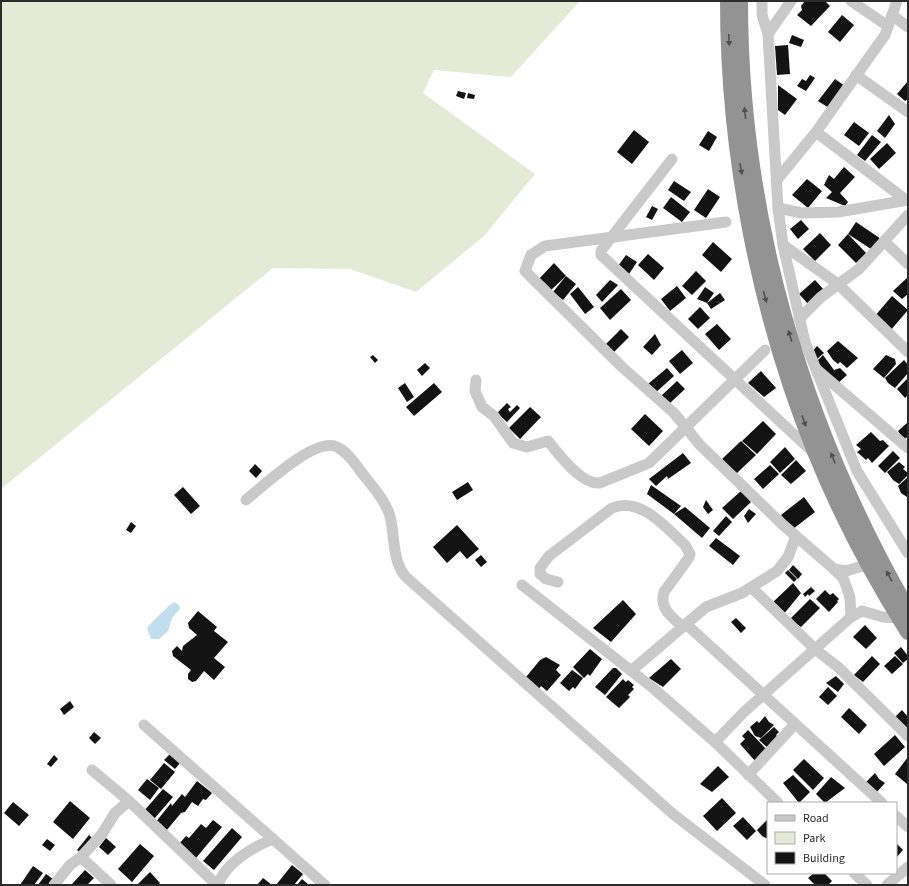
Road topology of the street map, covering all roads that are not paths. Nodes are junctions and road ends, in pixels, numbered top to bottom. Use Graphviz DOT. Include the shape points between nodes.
graph roads {
  1 [pos="728,1"];
  2 [pos="740,1"];
  3 [pos="762,1"];
  4 [pos="791,1"];
  5 [pos="851,1"];
  6 [pos="897,1"];
  7 [pos="892,15"];
  8 [pos="888,26"];
  9 [pos="908,27"];
  10 [pos="768,34"];
  11 [pos="856,75"];
  12 [pos="908,112"];
  13 [pos="816,132"];
  14 [pos="672,159"];
  15 [pos="776,181"];
  16 [pos="907,200"];
  17 [pos="778,208"];
  18 [pos="908,215"];
  19 [pos="726,222"];
  20 [pos="610,239"];
  21 [pos="884,242"];
  22 [pos="783,245"];
  23 [pos="908,264"];
  24 [pos="838,284"];
  25 [pos="799,319"];
  26 [pos="765,350"];
  27 [pos="908,352"];
  28 [pos="815,368"];
  29 [pos="735,379"];
  30 [pos="476,380"];
  31 [pos="686,427"];
  32 [pos="908,448"];
  33 [pos="816,454"];
  34 [pos="246,500"];
  35 [pos="796,536"];
  36 [pos="908,553"];
  37 [pos="869,564"];
  38 [pos="834,569"];
  39 [pos="558,582"];
  40 [pos="522,585"];
  41 [pos="752,588"];
  42 [pos="903,614"];
  43 [pos="851,617"];
  44 [pos="684,625"];
  45 [pos="908,632"];
  46 [pos="816,650"];
  47 [pos="631,671"];
  48 [pos="764,696"];
  49 [pos="795,724"];
  50 [pos="144,725"];
  51 [pos="908,736"];
  52 [pos="715,742"];
  53 [pos="92,770"];
  54 [pos="748,775"];
  55 [pos="129,801"];
  56 [pos="777,802"];
  57 [pos="881,802"];
  58 [pos="897,817"];
  59 [pos="908,827"];
  60 [pos="273,839"];
  61 [pos="81,858"];
  62 [pos="908,867"];
  63 [pos="855,874"];
  64 [pos="54,885"];
  65 [pos="111,885"];
  66 [pos="218,885"];
  67 [pos="325,885"];
  68 [pos="765,885"];
  69 [pos="867,885"];
  70 [pos="887,885"];
  1 -- 33 [label="highway, one-way" via="732,109 751,232 774,332"];
  42 -- 2 [label="highway, one-way" via="843,483 811,404 780,306 749,153 744,110"];
  3 -- 10 [label="street" via="762,15"];
  4 -- 10 [label="street"];
  5 -- 8 [label="street"];
  6 -- 7 [label="street"];
  7 -- 8 [label="street"];
  7 -- 9 [label="street"];
  8 -- 11 [label="street" via="885,35"];
  10 -- 15 [label="street"];
  11 -- 12 [label="street"];
  11 -- 13 [label="street"];
  13 -- 15 [label="street"];
  13 -- 16 [label="street"];
  14 -- 20 [label="street"];
  15 -- 17 [label="street"];
  16 -- 17 [label="street" via="838,212 802,213"];
  17 -- 22 [label="street"];
  18 -- 21 [label="street"];
  19 -- 20 [label="street"];
  20 -- 29 [label="street" via="601,251 603,257"];
  20 -- 31 [label="street" via="545,246 530,255 525,271"];
  21 -- 23 [label="street"];
  21 -- 24 [label="street" via="859,269"];
  22 -- 24 [label="street"];
  22 -- 25 [label="street"];
  24 -- 25 [label="street"];
  24 -- 27 [label="street"];
  25 -- 28 [label="street" via="804,342"];
  26 -- 29 [label="street"];
  28 -- 32 [label="street"];
  28 -- 36 [label="street" via="857,471"];
  29 -- 31 [label="street"];
  29 -- 33 [label="street"];
  30 -- 31 [label="street" via="475,391 482,407 494,416 513,443 527,447 548,441 571,467 596,483 610,480 649,463"];
  31 -- 35 [label="street" via="700,445"];
  33 -- 37 [label="highway"];
  34 -- 68 [label="street" via="311,451 329,445 337,446 352,459 388,510 399,567 406,577 673,814"];
  35 -- 38 [label="street"];
  35 -- 41 [label="street" via="784,564"];
  37 -- 38 [label="street" via="846,571"];
  37 -- 42 [label="highway"];
  38 -- 43 [label="street" via="843,578 847,588"];
  39 -- 44 [label="street" via="546,579 540,574 540,568 549,556 612,508 624,504 637,507 659,521 686,545 688,550 688,559 664,592 663,598 665,610"];
  40 -- 47 [label="street"];
  41 -- 44 [label="street" via="712,604"];
  41 -- 46 [label="street"];
  42 -- 43 [label="street" via="883,617 862,611"];
  42 -- 45 [label="highway"];
  43 -- 46 [label="street"];
  44 -- 47 [label="street"];
  44 -- 48 [label="street"];
  46 -- 48 [label="street"];
  46 -- 51 [label="street" via="838,667"];
  47 -- 52 [label="street"];
  48 -- 49 [label="street"];
  48 -- 52 [label="street" via="744,712"];
  49 -- 54 [label="street"];
  49 -- 57 [label="street"];
  50 -- 60 [label="street"];
  52 -- 54 [label="street"];
  53 -- 55 [label="street"];
  54 -- 56 [label="street"];
  55 -- 61 [label="street" via="115,813 102,834"];
  55 -- 66 [label="street"];
  58 -- 59 [label="street"];
  60 -- 66 [label="street" via="258,845 225,871"];
  60 -- 67 [label="street"];
  61 -- 64 [label="street" via="70,865"];
  61 -- 65 [label="street"];
  62 -- 70 [label="street"];
  63 -- 69 [label="street"];
}
